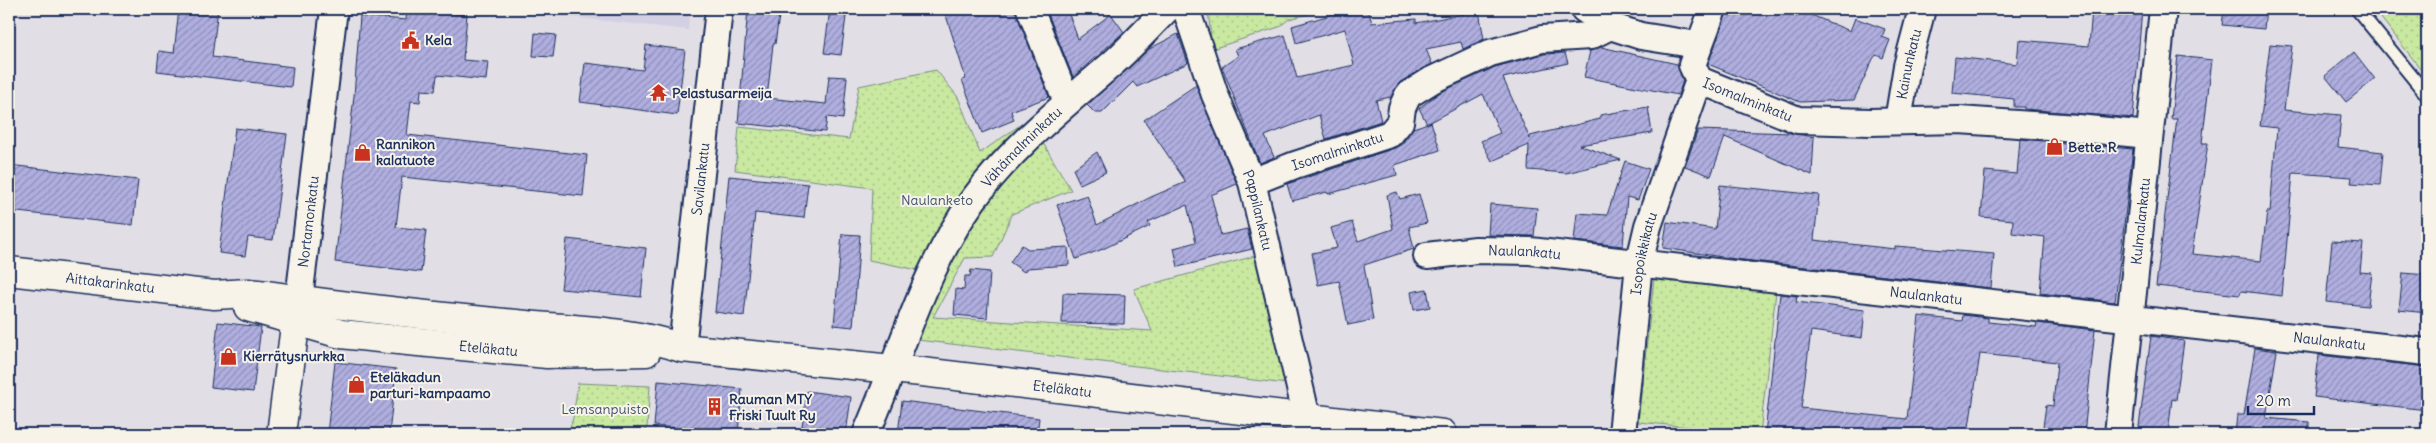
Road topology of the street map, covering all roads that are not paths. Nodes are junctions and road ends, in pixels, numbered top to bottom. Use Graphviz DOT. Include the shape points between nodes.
graph roads {
  1 [pos="334,9"];
  2 [pos="719,9"];
  3 [pos="1030,9"];
  4 [pos="1167,9"];
  5 [pos="1186,9"];
  6 [pos="1584,9"];
  7 [pos="1713,9"];
  8 [pos="1922,9"];
  9 [pos="2163,9"];
  10 [pos="2357,9"];
  11 [pos="1610,26"];
  12 [pos="1698,45"];
  13 [pos="1699,80"];
  14 [pos="2427,95"];
  15 [pos="1067,102"];
  16 [pos="1898,121"];
  17 [pos="2149,135"];
  18 [pos="1252,182"];
  19 [pos="1427,256"];
  20 [pos="1639,264"];
  21 [pos="9,271"];
  22 [pos="297,310"];
  23 [pos="2129,320"];
  24 [pos="682,348"];
  25 [pos="2427,352"];
  26 [pos="892,369"];
  27 [pos="1307,418"];
  28 [pos="281,434"];
  29 [pos="866,434"];
  30 [pos="1443,434"];
  31 [pos="1622,434"];
  32 [pos="2118,434"];
  1 -- 22 [label="street, Nortamonkatu"];
  2 -- 24 [label="street, Savilankatu"];
  3 -- 15 [label="street"];
  4 -- 15 [label="street, Vähämalminkatu" via="1115,62"];
  5 -- 18 [label="street, Pappilankatu" via="1215,96"];
  6 -- 11 [label="street"];
  7 -- 12 [label="street"];
  8 -- 16 [label="street, Kainunkatu"];
  9 -- 17 [label="street, Kulmalankatu"];
  10 -- 14 [label="lane"];
  11 -- 12 [label="street" via="1641,36"];
  11 -- 18 [label="street, Isomalminkatu" via="1590,36 1542,39 1490,53 1408,95 1400,122 1390,134"];
  12 -- 13 [label="street, Isomalminkatu" via="1692,65"];
  13 -- 16 [label="street, Isomalminkatu" via="1798,120"];
  13 -- 20 [label="street, Isopoikkikatu" via="1648,226"];
  15 -- 26 [label="street, Vähämalminkatu" via="997,170 972,202 930,279"];
  16 -- 17 [label="street, Isomalminkatu" via="1999,122"];
  17 -- 23 [label="street, Kulmalankatu"];
  18 -- 27 [label="street, Pappilankatu"];
  19 -- 20 [label="street, Naulankatu" via="1500,249"];
  20 -- 23 [label="street, Naulankatu"];
  20 -- 31 [label="street, Isopoikkikatu"];
  21 -- 22 [label="main road, Aittakarinkatu" via="214,295 248,293"];
  22 -- 24 [label="main road, Eteläkatu" via="410,314 617,334"];
  22 -- 28 [label="main road, Nortamonkatu"];
  23 -- 25 [label="street, Naulankatu"];
  23 -- 32 [label="street, Kulmalankatu"];
  24 -- 26 [label="main road, Eteläkatu"];
  26 -- 27 [label="main road, Eteläkatu"];
  26 -- 29 [label="street, Vähämalminkatu"];
  27 -- 30 [label="main road, Eteläkatu"];
}
